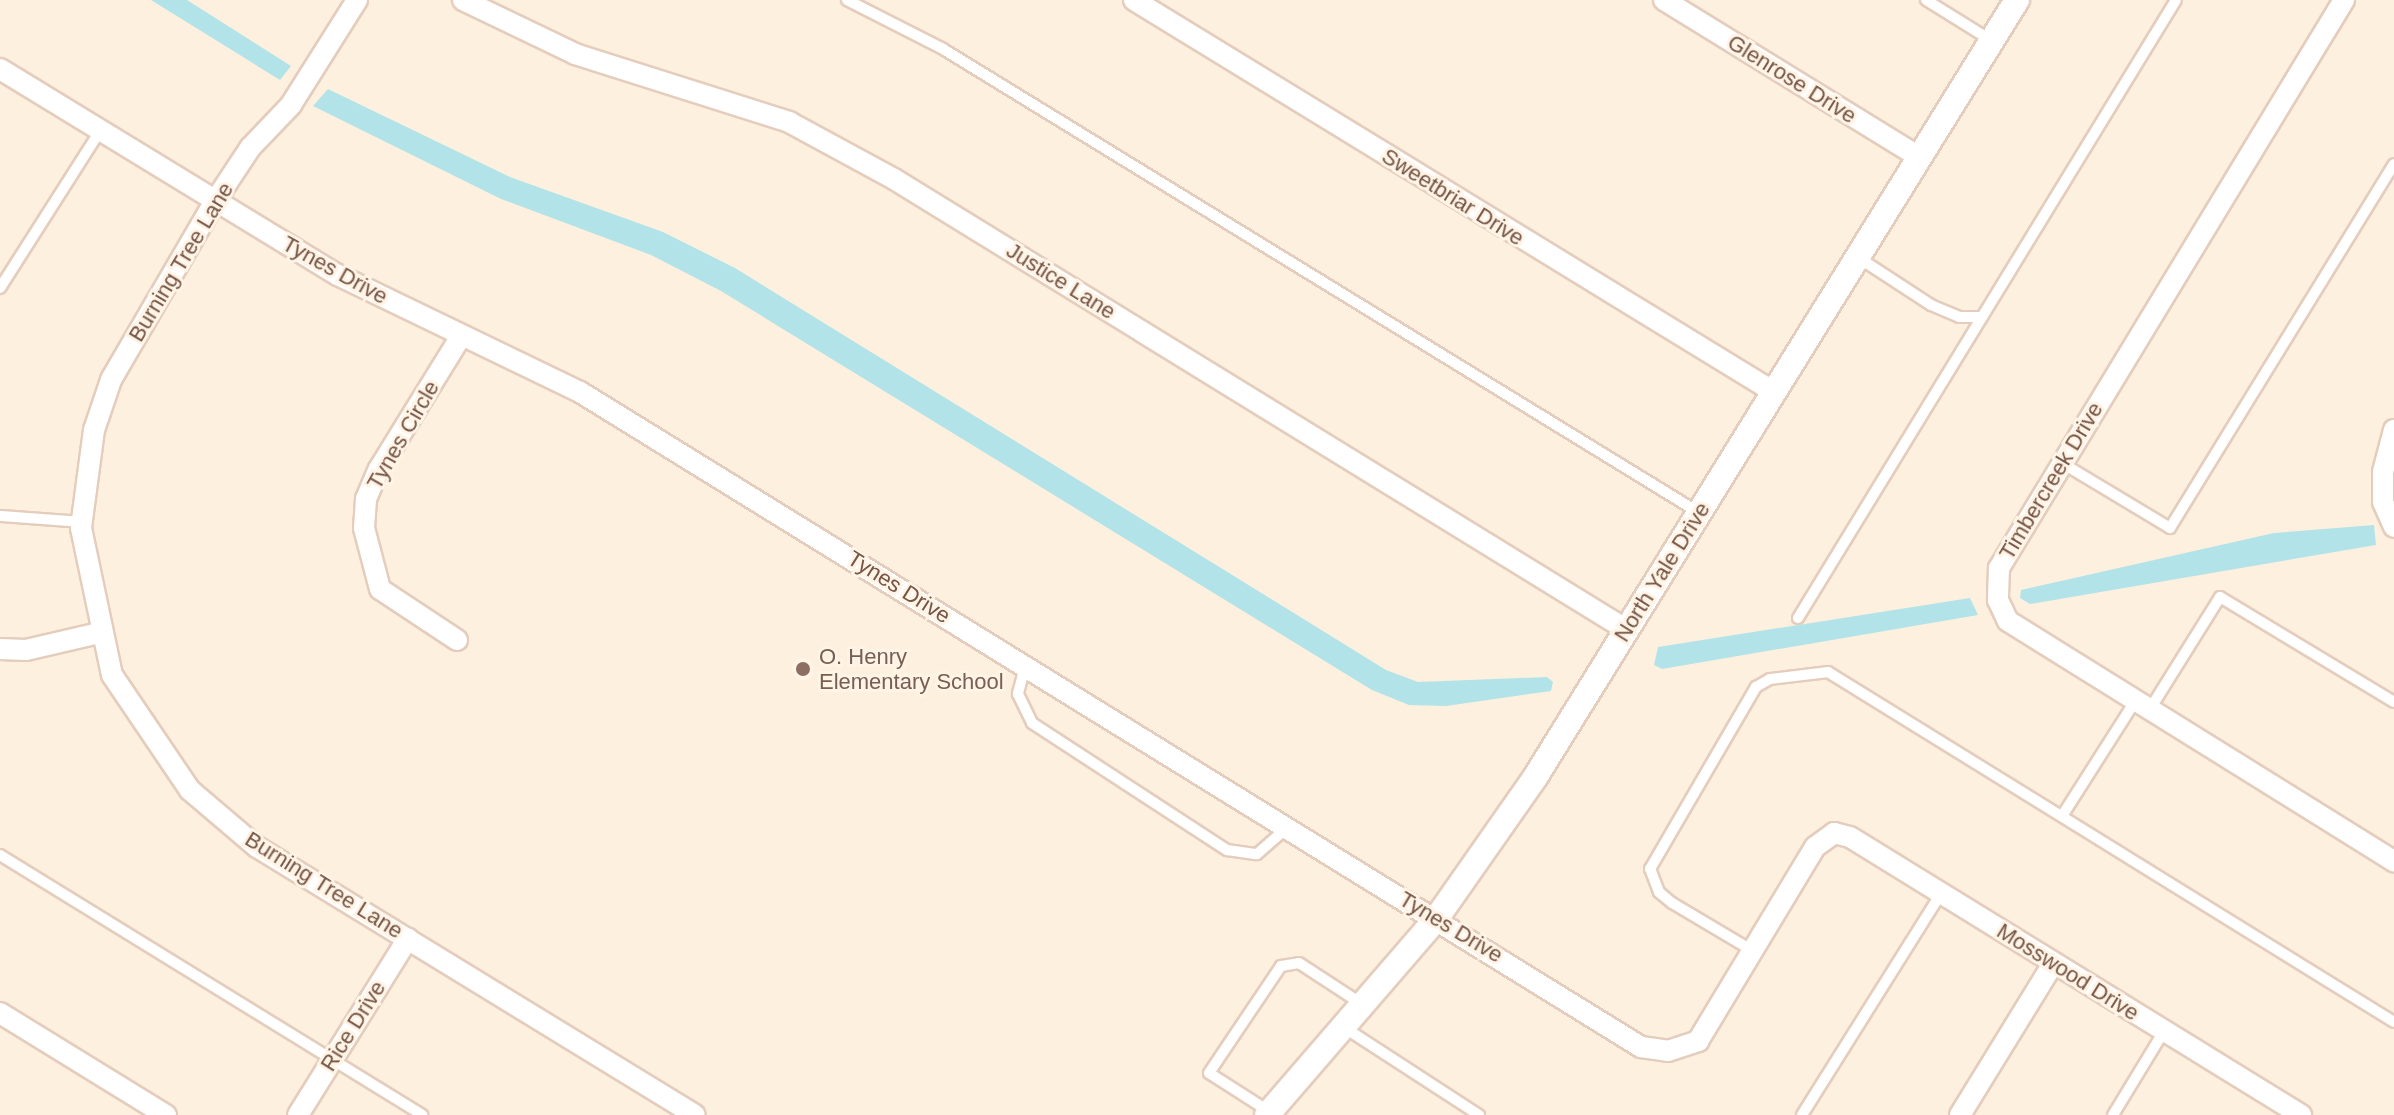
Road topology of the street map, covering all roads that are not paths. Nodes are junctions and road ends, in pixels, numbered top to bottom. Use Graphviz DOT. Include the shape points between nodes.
graph roads {
  1 [pos="357,0"];
  2 [pos="463,0"];
  3 [pos="847,0"];
  4 [pos="1134,0"];
  5 [pos="1664,0"];
  6 [pos="1926,0"];
  7 [pos="2017,0"];
  8 [pos="2176,0"];
  9 [pos="2344,0"];
  10 [pos="1992,41"];
  11 [pos="0,69"];
  12 [pos="100,131"];
  13 [pos="1919,157"];
  14 [pos="2394,164"];
  15 [pos="215,201"];
  16 [pos="1858,257"];
  17 [pos="0,288"];
  18 [pos="1982,317"];
  19 [pos="461,336"];
  20 [pos="1774,392"];
  21 [pos="2394,430"];
  22 [pos="2062,463"];
  23 [pos="1699,513"];
  24 [pos="0,516"];
  25 [pos="81,522"];
  26 [pos="2394,527"];
  27 [pos="1798,618"];
  28 [pos="1627,630"];
  29 [pos="99,633"];
  30 [pos="457,640"];
  31 [pos="0,649"];
  32 [pos="1026,665"];
  33 [pos="2394,702"];
  34 [pos="2143,704"];
  35 [pos="2062,816"];
  36 [pos="1289,826"];
  37 [pos="1834,833"];
  38 [pos="0,855"];
  39 [pos="2394,861"];
  40 [pos="1941,893"];
  41 [pos="1436,919"];
  42 [pos="408,938"];
  43 [pos="1753,951"];
  44 [pos="2053,964"];
  45 [pos="1364,1005"];
  46 [pos="0,1013"];
  47 [pos="2394,1022"];
  48 [pos="1345,1028"];
  49 [pos="2164,1031"];
  50 [pos="332,1060"];
  51 [pos="2276,1109"];
  52 [pos="1268,1114"];
  53 [pos="166,1115"];
  54 [pos="298,1115"];
  55 [pos="422,1115"];
  56 [pos="695,1115"];
  57 [pos="1479,1115"];
  58 [pos="1802,1115"];
  59 [pos="1960,1115"];
  60 [pos="2113,1115"];
  61 [pos="2301,1115"];
  1 -- 15 [label="street, Burning Tree Lane" via="291,105 250,148"];
  2 -- 28 [label="street, Justice Lane" via="575,54 789,122 894,179"];
  3 -- 23 [label="lane" via="943,49"];
  4 -- 20 [label="street, Sweetbriar Drive"];
  5 -- 13 [label="street, Glenrose Drive"];
  6 -- 10 [label="lane"];
  7 -- 10 [label="street, North Yale Drive"];
  8 -- 18 [label="lane"];
  9 -- 22 [label="street, Timbercreek Drive"];
  10 -- 13 [label="street, North Yale Drive"];
  11 -- 12 [label="street, Tynes Drive"];
  12 -- 15 [label="street, Tynes Drive"];
  12 -- 17 [label="lane"];
  13 -- 16 [label="street, North Yale Drive"];
  14 -- 22 [label="lane" via="2170,528"];
  15 -- 19 [label="street, Tynes Drive" via="338,275"];
  15 -- 25 [label="street, Burning Tree Lane" via="111,380 94,430"];
  16 -- 18 [label="lane" via="1931,305 1959,317"];
  16 -- 20 [label="street, North Yale Drive"];
  18 -- 27 [label="lane"];
  19 -- 30 [label="street, Tynes Circle" via="379,469 366,499 364,528 380,589"];
  19 -- 32 [label="street, Tynes Drive" via="580,392"];
  20 -- 23 [label="street, North Yale Drive"];
  21 -- 26 [label="street" via="2383,472 2383,502"];
  22 -- 34 [label="street, Timbercreek Drive" via="1999,568 1998,600 2008,621"];
  23 -- 28 [label="street, North Yale Drive"];
  24 -- 25 [label="lane"];
  25 -- 29 [label="street, Burning Tree Lane"];
  28 -- 41 [label="street, North Yale Drive" via="1536,776"];
  29 -- 31 [label="street" via="26,650"];
  29 -- 42 [label="street, Burning Tree Lane" via="112,675 134,713 190,790 257,847"];
  32 -- 36 [label="street, Tynes Drive"];
  32 -- 36 [label="lane" via="1018,694 1032,723 1227,850 1257,854"];
  33 -- 34 [label="lane" via="2220,597"];
  34 -- 35 [label="lane"];
  34 -- 39 [label="street, Timbercreek Drive"];
  35 -- 43 [label="lane" via="1828,672 1770,679 1756,687 1650,869 1659,892 1672,903"];
  35 -- 47 [label="lane"];
  36 -- 41 [label="street, Tynes Drive"];
  37 -- 40 [label="street, Mosswood Drive" via="1850,837"];
  37 -- 43 [label="street, Tynes Drive" via="1815,847"];
  38 -- 50 [label="lane"];
  40 -- 44 [label="street, Mosswood Drive"];
  40 -- 58 [label="lane"];
  41 -- 43 [label="street, Tynes Drive" via="1641,1047 1668,1051 1698,1041"];
  41 -- 45 [label="street, North Yale Drive"];
  42 -- 50 [label="street, Rice Drive"];
  42 -- 56 [label="street, Burning Tree Lane"];
  44 -- 49 [label="street, Mosswood Drive"];
  44 -- 59 [label="street"];
  45 -- 48 [label="street, North Yale Drive"];
  45 -- 52 [label="lane" via="1299,963 1281,966 1209,1073"];
  46 -- 53 [label="street"];
  48 -- 52 [label="street, North Yale Drive"];
  48 -- 57 [label="lane"];
  49 -- 51 [label="street, Mosswood Drive"];
  49 -- 60 [label="lane"];
  50 -- 54 [label="street, Rice Drive"];
  50 -- 55 [label="lane"];
  51 -- 61 [label="street, Mosswood Drive"];
}
